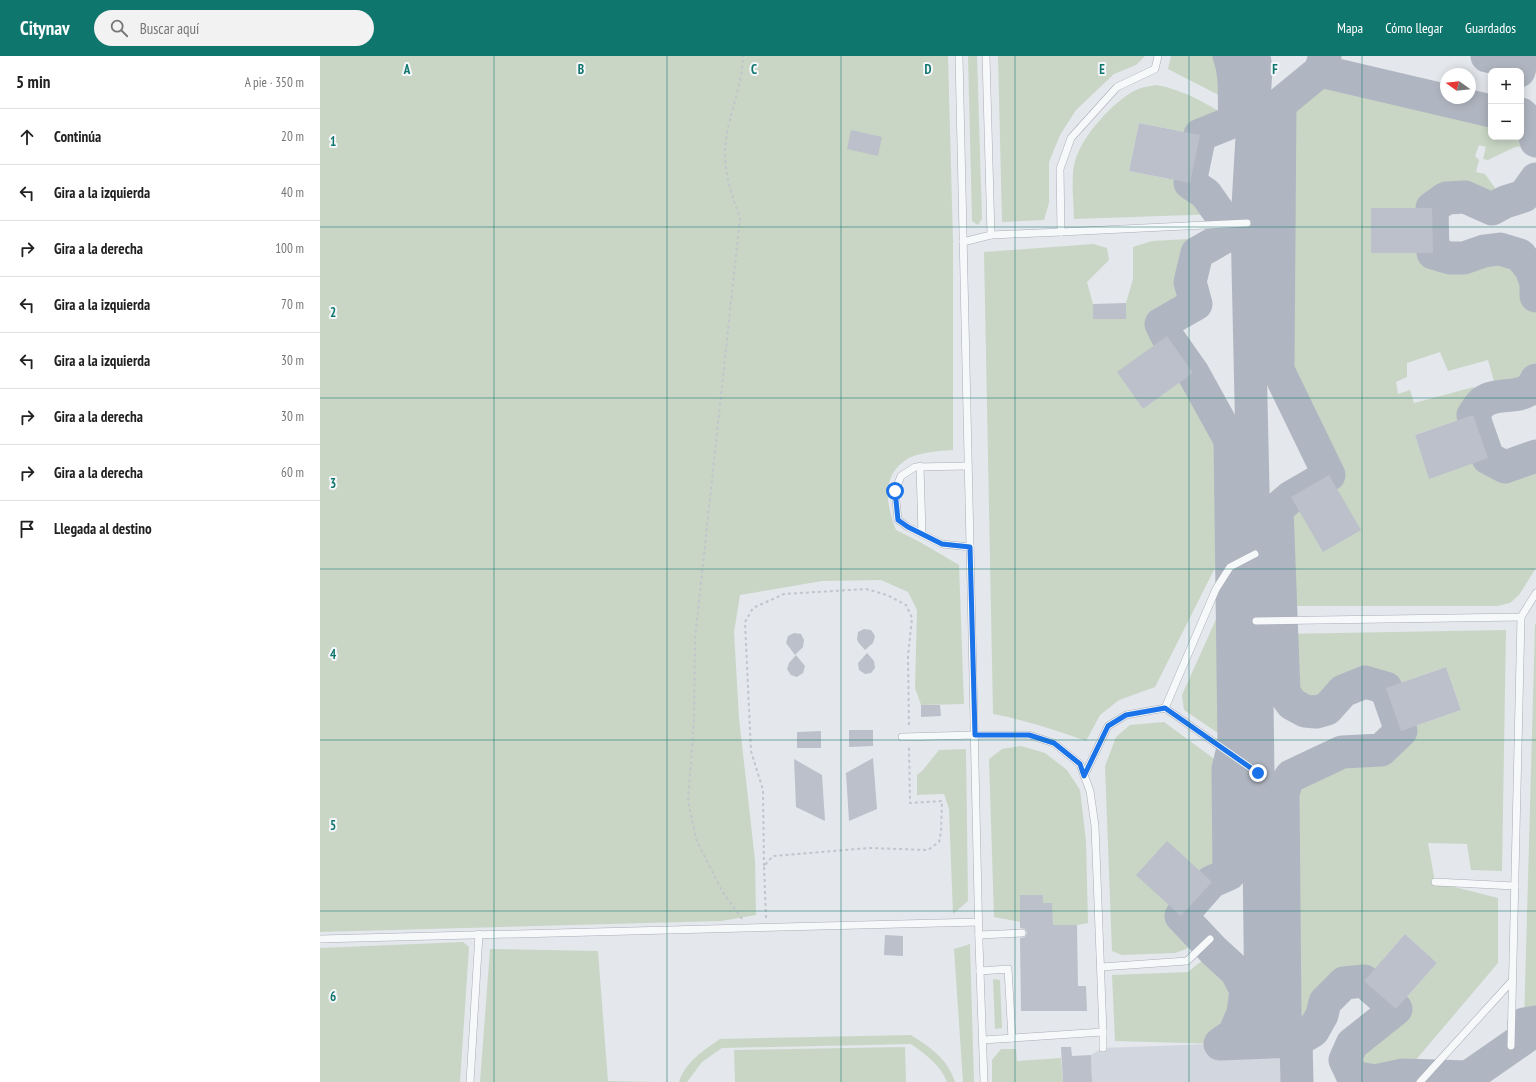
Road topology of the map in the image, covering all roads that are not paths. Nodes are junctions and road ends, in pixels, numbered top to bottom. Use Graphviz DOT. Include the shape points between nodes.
graph roads {
  1 [pos="958,56"];
  2 [pos="986,56"];
  3 [pos="1158,56"];
  4 [pos="1247,223"];
  5 [pos="1061,232"];
  6 [pos="991,235"];
  7 [pos="963,242"];
  8 [pos="920,466"];
  9 [pos="968,466"];
  10 [pos="922,534"];
  11 [pos="970,547"];
  12 [pos="1255,554"];
  13 [pos="1536,593"];
  14 [pos="1521,617"];
  15 [pos="1256,621"];
  16 [pos="1165,708"];
  17 [pos="975,735"];
  18 [pos="905,737"];
  19 [pos="1258,773"];
  20 [pos="1084,776"];
  21 [pos="1435,882"];
  22 [pos="1515,886"];
  23 [pos="979,922"];
  24 [pos="1022,933"];
  25 [pos="479,934"];
  26 [pos="979,935"];
  27 [pos="320,939"];
  28 [pos="1210,939"];
  29 [pos="1101,967"];
  30 [pos="980,971"];
  31 [pos="1512,981"];
  32 [pos="1103,1032"];
  33 [pos="1012,1038"];
  34 [pos="983,1040"];
  35 [pos="1511,1046"];
  36 [pos="1103,1048"];
  37 [pos="470,1082"];
  38 [pos="984,1082"];
  39 [pos="1420,1082"];
  1 -- 7 [label="lane"];
  2 -- 6 [label="lane"];
  3 -- 5 [label="lane" via="1155,69 1116,87 1071,138 1060,169"];
  4 -- 5 [label="lane"];
  5 -- 6 [label="lane"];
  6 -- 7 [label="lane"];
  7 -- 9 [label="lane"];
  8 -- 9 [label="lane"];
  8 -- 10 [label="lane"];
  8 -- 10 [label="lane" via="915,466 901,476 895,491 898,520"];
  9 -- 11 [label="lane"];
  10 -- 11 [label="lane" via="942,544"];
  11 -- 17 [label="lane"];
  12 -- 16 [label="lane" via="1230,567 1216,589"];
  13 -- 14 [label="lane"];
  14 -- 15 [label="lane"];
  14 -- 22 [label="lane"];
  16 -- 19 [label="lane"];
  16 -- 20 [label="lane" via="1126,715 1108,726"];
  17 -- 18 [label="lane"];
  17 -- 20 [label="lane" via="1029,735 1054,743 1080,764"];
  17 -- 23 [label="lane"];
  20 -- 29 [label="lane" via="1090,791 1096,826"];
  21 -- 22 [label="lane"];
  22 -- 31 [label="lane"];
  23 -- 25 [label="lane"];
  23 -- 26 [label="lane"];
  24 -- 26 [label="lane"];
  25 -- 27 [label="lane"];
  25 -- 37 [label="lane"];
  26 -- 30 [label="lane"];
  28 -- 29 [label="lane" via="1188,961"];
  29 -- 32 [label="lane"];
  30 -- 33 [label="lane" via="1008,969"];
  30 -- 34 [label="lane"];
  31 -- 35 [label="lane"];
  31 -- 39 [label="lane"];
  32 -- 33 [label="lane"];
  32 -- 36 [label="lane"];
  33 -- 34 [label="lane"];
  34 -- 38 [label="lane"];
}
